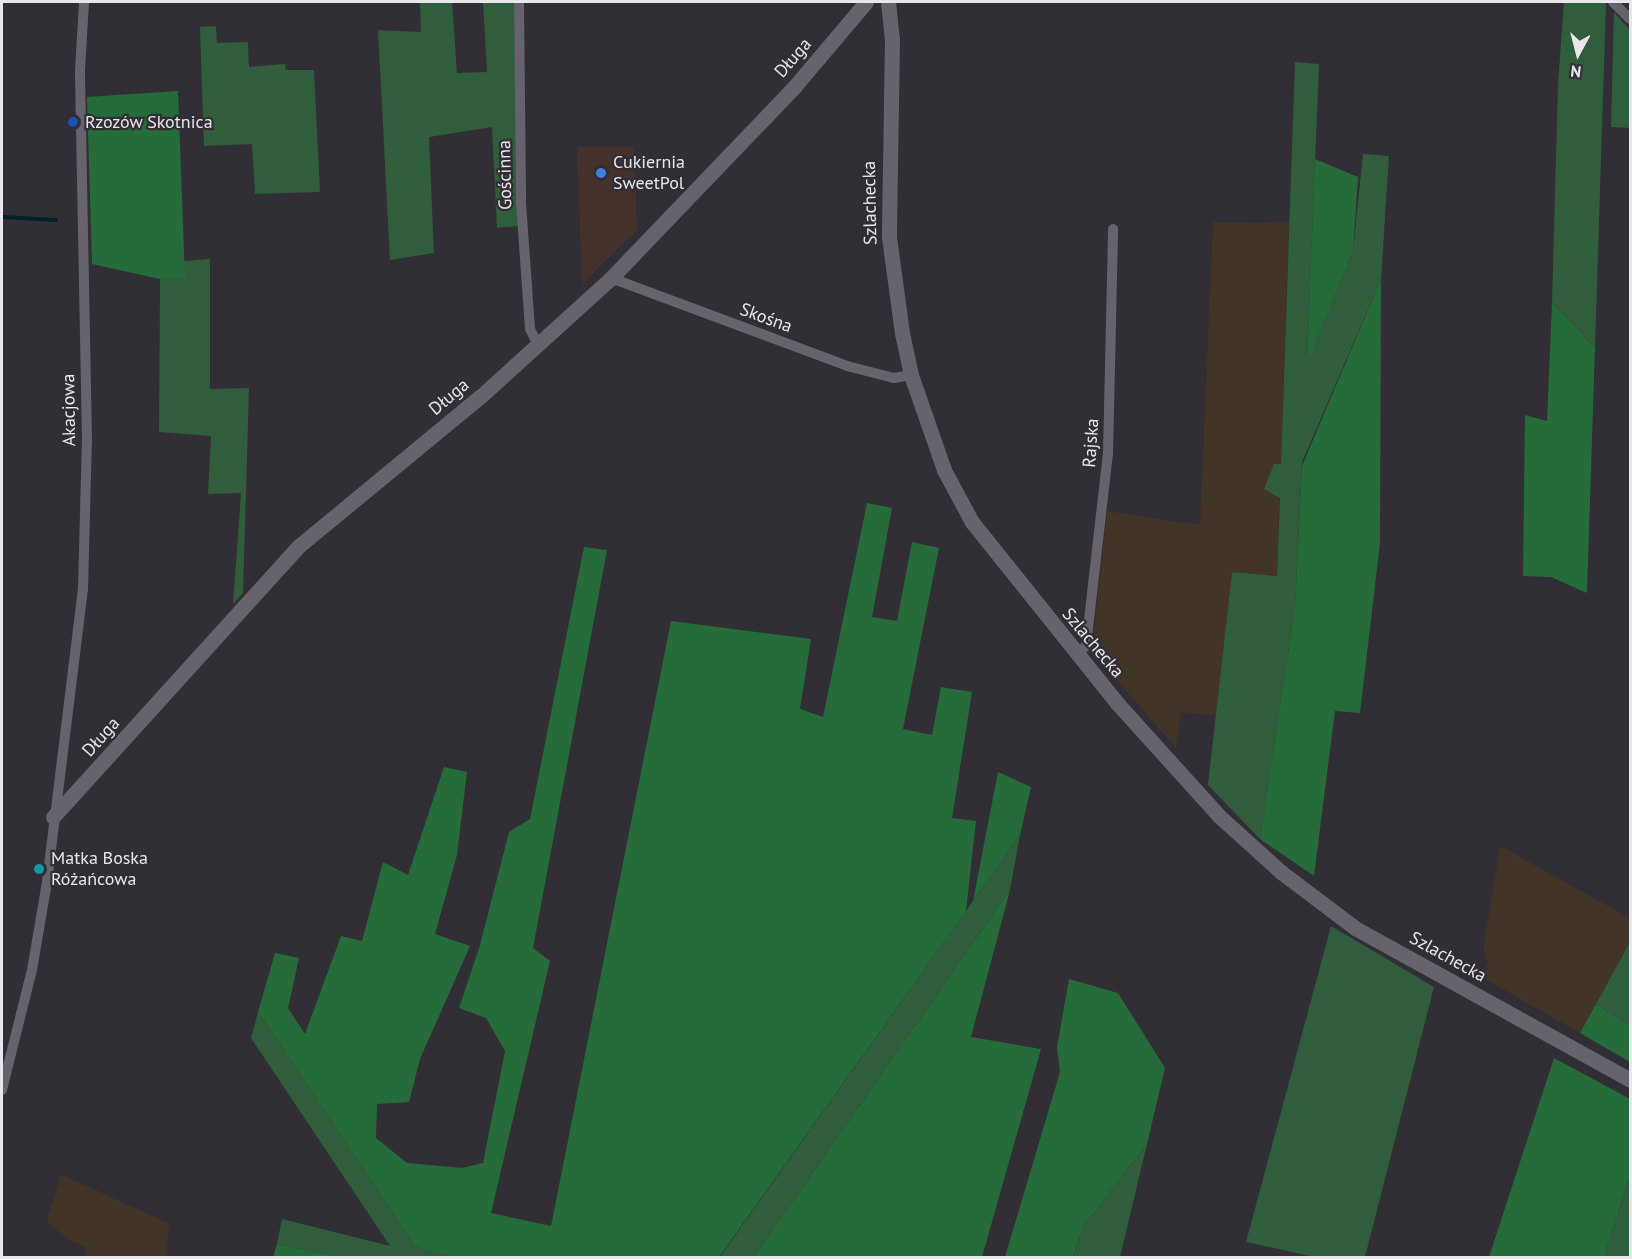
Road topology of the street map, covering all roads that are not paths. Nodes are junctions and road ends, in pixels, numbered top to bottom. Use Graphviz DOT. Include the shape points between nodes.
graph roads {
  1 [pos="84,2"];
  2 [pos="519,2"];
  3 [pos="866,2"];
  4 [pos="888,2"];
  5 [pos="1613,2"];
  6 [pos="1630,19"];
  7 [pos="1113,230"];
  8 [pos="611,278"];
  9 [pos="538,345"];
  10 [pos="911,375"];
  11 [pos="1077,654"];
  12 [pos="53,817"];
  13 [pos="1630,1080"];
  14 [pos="2,1090"];
  1 -- 12 [label="street, Akacjowa" via="80,70 86,538 83,589"];
  2 -- 9 [label="street, Gościnna" via="521,203 530,329"];
  3 -- 8 [label="street, Długa" via="795,86"];
  4 -- 10 [label="street, Szlachecka" via="892,39 889,237"];
  5 -- 6 [label="street"];
  7 -- 11 [label="street, Rajska" via="1108,454 1086,646"];
  8 -- 9 [label="street, Długa"];
  8 -- 10 [label="street, Skośna" via="846,366 894,378"];
  9 -- 12 [label="street, Długa" via="300,545"];
  10 -- 11 [label="street, Szlachecka" via="944,470 972,522"];
  11 -- 13 [label="street, Szlachecka" via="1219,816 1306,892 1355,928"];
  12 -- 14 [label="street, Akacjowa" via="32,970"];
}
